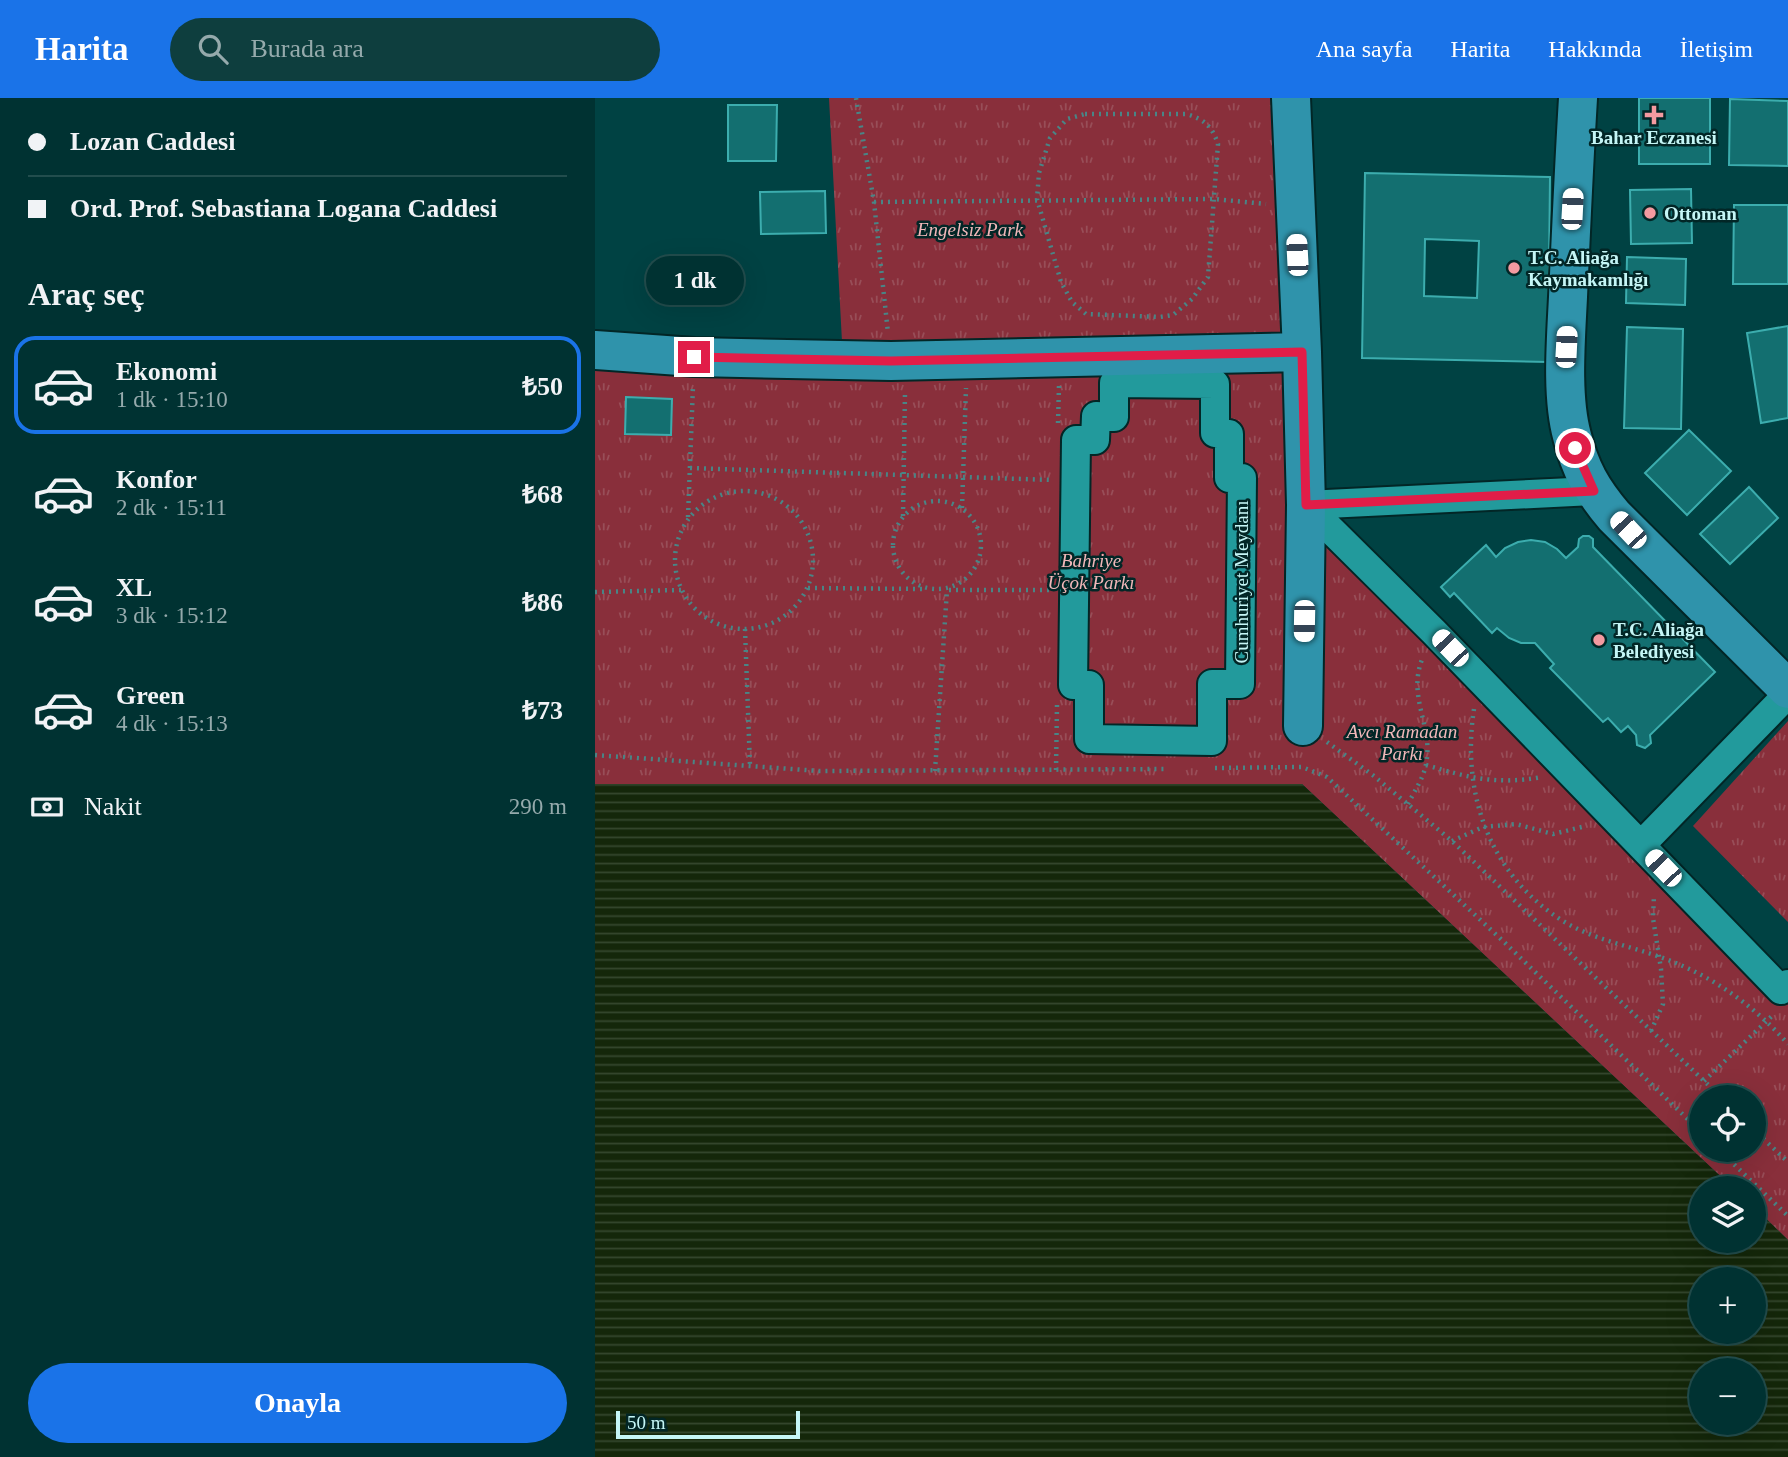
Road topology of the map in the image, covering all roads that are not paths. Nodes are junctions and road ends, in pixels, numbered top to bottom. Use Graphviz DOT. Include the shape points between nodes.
graph roads {
  1 [pos="1291,98"];
  2 [pos="1578,98"];
  3 [pos="595,350"];
  4 [pos="1302,352"];
  5 [pos="1075,480"];
  6 [pos="1594,491"];
  7 [pos="1306,505"];
  8 [pos="1788,691"];
  9 [pos="1303,726"];
  10 [pos="1641,845"];
  11 [pos="1784,995"];
  1 -- 4 [label="street"];
  2 -- 6 [label="street" via="1566,347 1568,413 1571,435"];
  3 -- 4 [label="street" via="898,361"];
  4 -- 7 [label="street"];
  5 -- 5 [label="street, Cumhuriyet Meydanı" via="1076,440 1095,440 1096,416 1114,417 1114,383 1215,384 1215,433 1229,434 1229,478 1241,478 1240,684 1212,684 1212,741 1089,739 1089,685 1073,685"];
  6 -- 7 [label="street"];
  6 -- 8 [label="street"];
  7 -- 9 [label="street"];
  7 -- 10 [label="street"];
  8 -- 10 [label="street"];
  10 -- 11 [label="street"];
}
